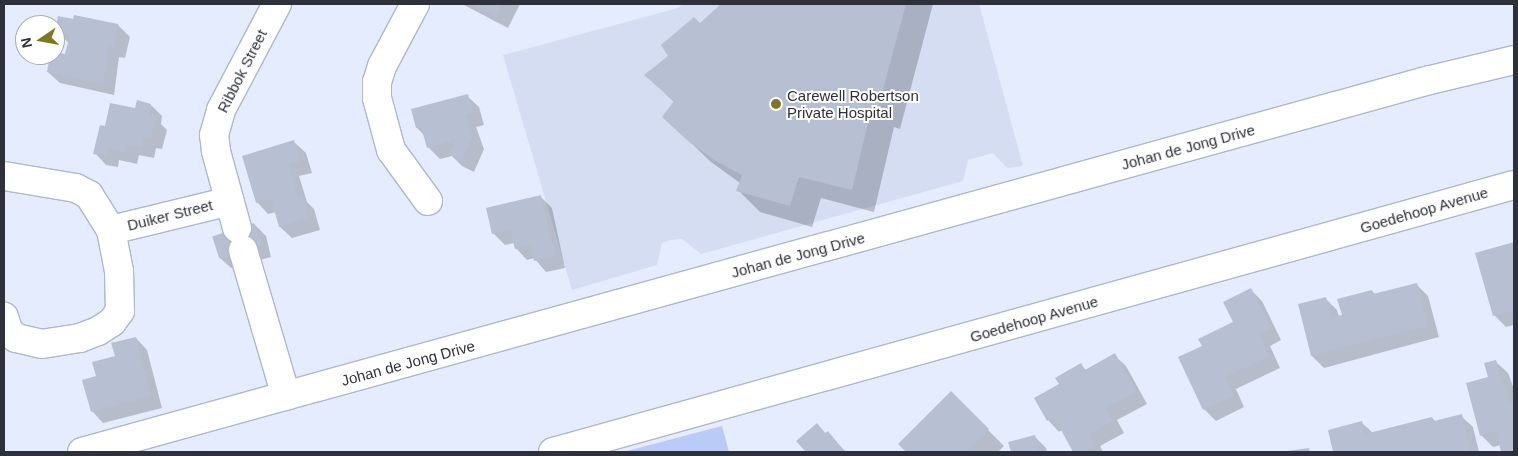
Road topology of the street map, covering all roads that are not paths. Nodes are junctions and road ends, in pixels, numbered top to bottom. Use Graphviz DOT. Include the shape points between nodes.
graph roads {
  1 [pos="277,4"];
  2 [pos="415,4"];
  3 [pos="1514,60"];
  4 [pos="4,176"];
  5 [pos="1514,185"];
  6 [pos="230,201"];
  7 [pos="428,201"];
  8 [pos="110,230"];
  9 [pos="4,317"];
  10 [pos="286,396"];
  11 [pos="82,452"];
  12 [pos="553,452"];
  1 -- 6 [label="street, Ribbok Street" via="221,110 215,128 216,151"];
  2 -- 7 [label="street" via="382,66 377,98 391,150"];
  3 -- 10 [label="street, Johan de Jong Drive" via="1430,80"];
  4 -- 8 [label="street, Duiker Street" via="76,188 90,195"];
  5 -- 12 [label="street, Goedehoop Avenue"];
  6 -- 8 [label="street, Duiker Street"];
  6 -- 10 [label="street, Ribbok Street"];
  8 -- 9 [label="street, Duiker Street" via="119,279 120,311 112,322 80,338 42,344 16,338 8,330"];
  10 -- 11 [label="street, Johan de Jong Drive"];
}
